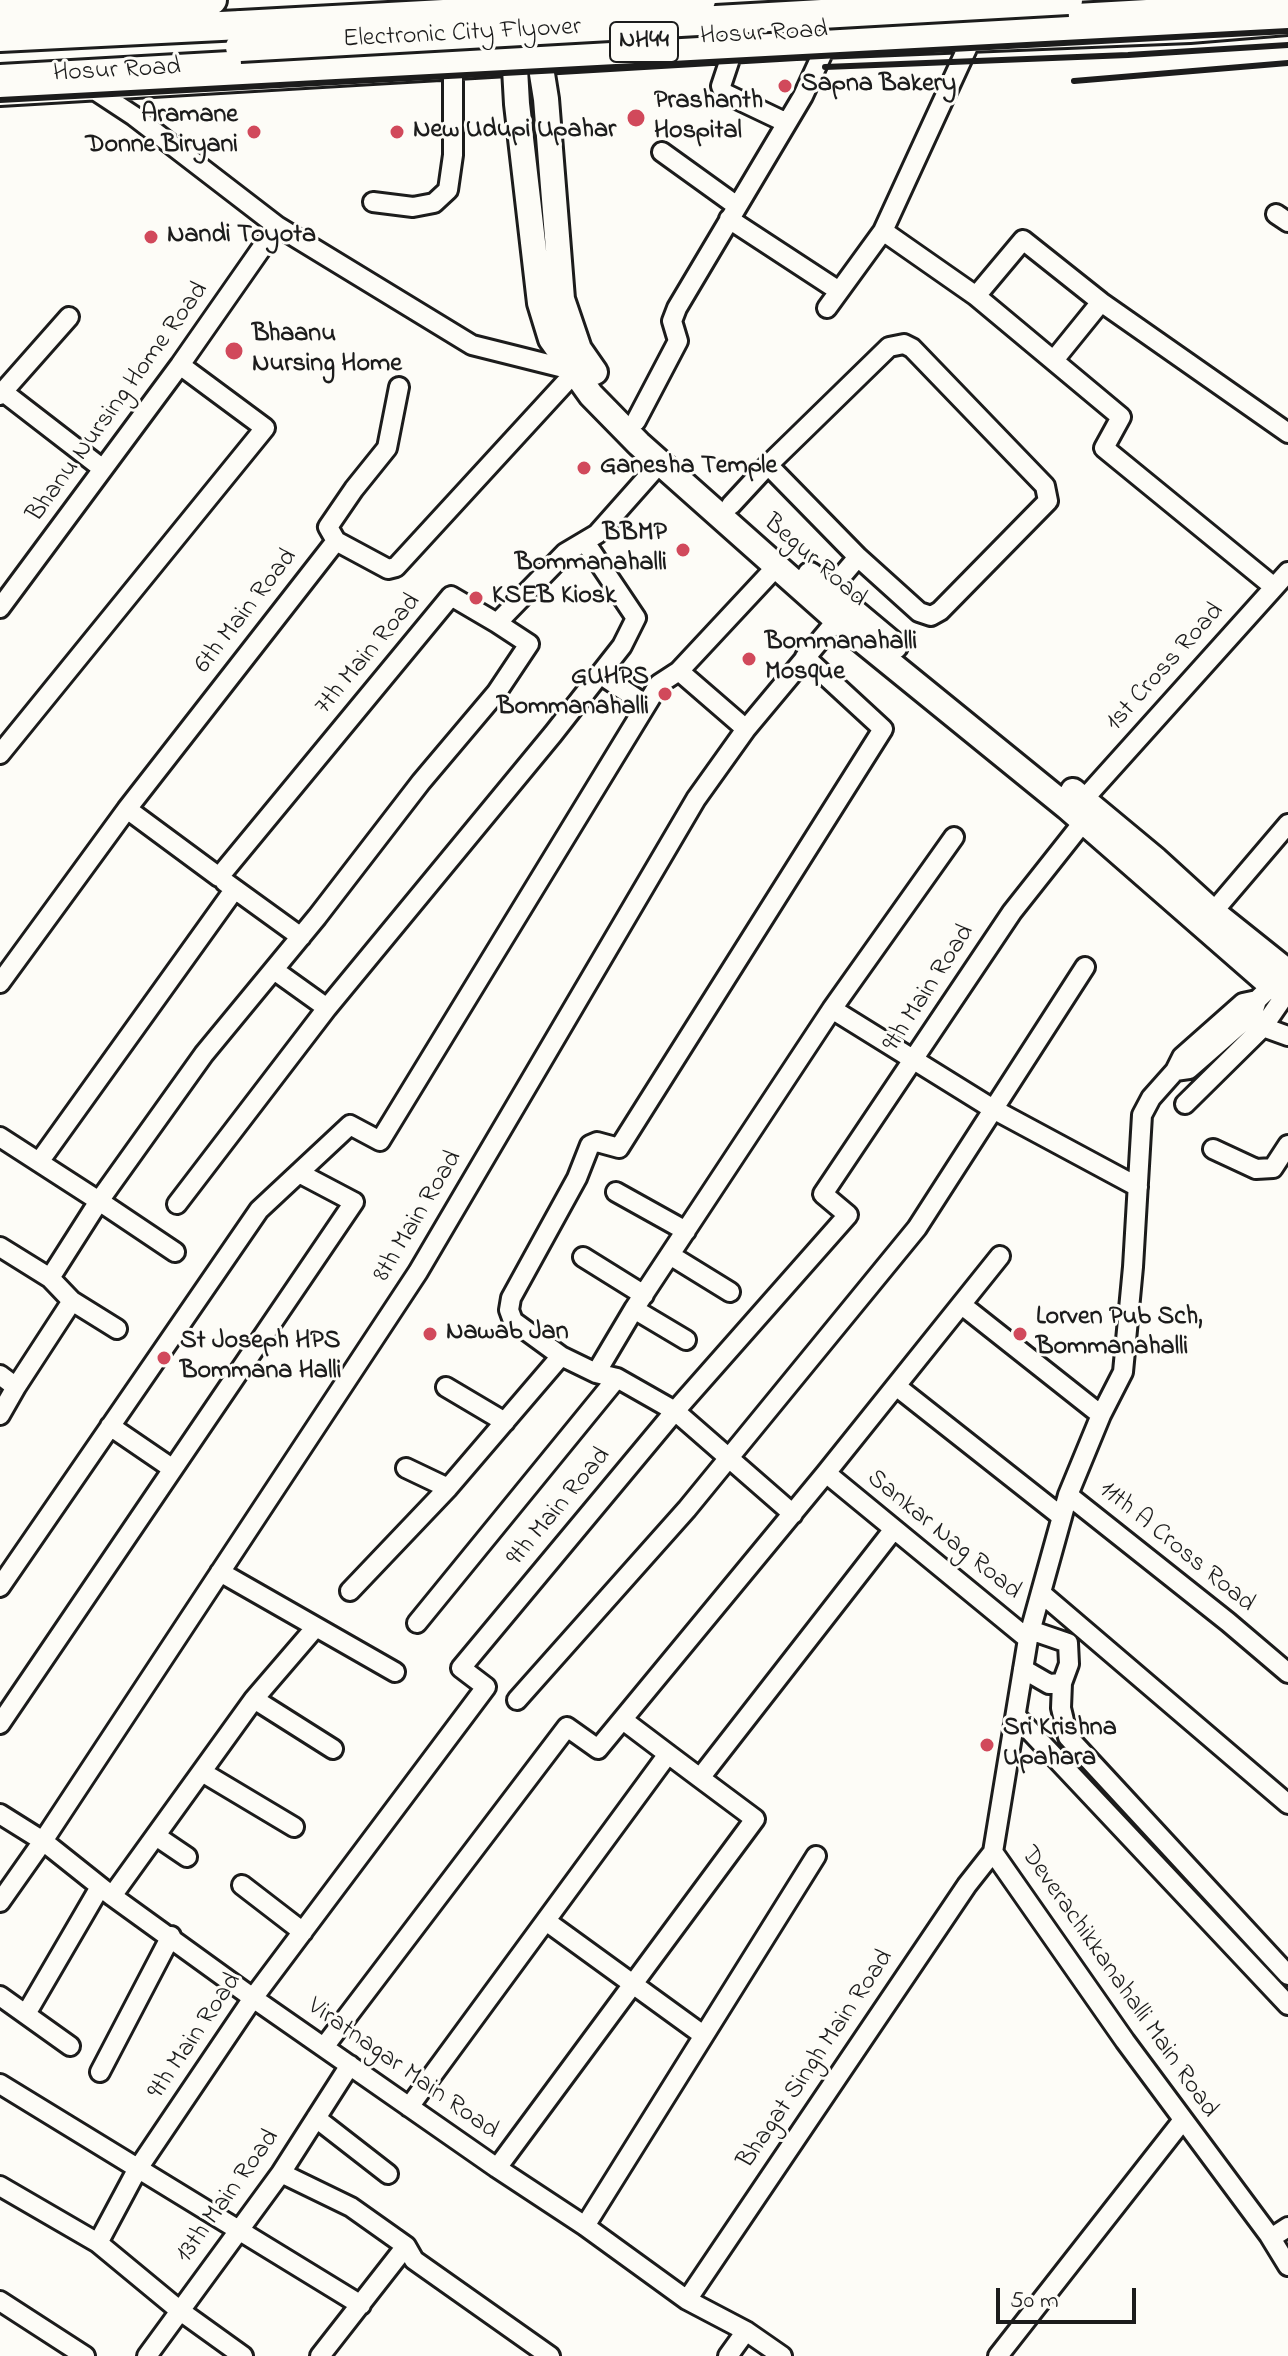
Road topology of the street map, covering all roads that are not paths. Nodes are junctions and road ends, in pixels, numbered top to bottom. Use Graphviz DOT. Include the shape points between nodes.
graph roads {
  1 [pos="212,0"];
  2 [pos="509,0"];
  3 [pos="530,0"];
  4 [pos="701,0"];
  5 [pos="1068,0"];
  6 [pos="1288,6"];
  7 [pos="0,12"];
  8 [pos="1288,25"];
  9 [pos="240,36"];
  10 [pos="0,37"];
  11 [pos="970,42"];
  12 [pos="825,48"];
  13 [pos="732,53"];
  14 [pos="527,57"];
  15 [pos="0,59"];
  16 [pos="453,69"];
  17 [pos="0,79"];
  18 [pos="96,91"];
  19 [pos="0,96"];
  20 [pos="787,123"];
  21 [pos="662,152"];
  22 [pos="373,202"];
  23 [pos="733,212"];
  24 [pos="277,226"];
  25 [pos="883,231"];
  26 [pos="839,291"];
  27 [pos="976,296"];
  28 [pos="1101,302"];
  29 [pos="827,308"];
  30 [pos="69,317"];
  31 [pos="1054,360"];
  32 [pos="180,365"];
  33 [pos="576,371"];
  34 [pos="399,387"];
  35 [pos="1,393"];
  36 [pos="636,421"];
  37 [pos="1288,433"];
  38 [pos="660,463"];
  39 [pos="768,465"];
  40 [pos="103,469"];
  41 [pos="731,505"];
  42 [pos="336,541"];
  43 [pos="585,542"];
  44 [pos="858,557"];
  45 [pos="776,567"];
  46 [pos="1288,572"];
  47 [pos="1274,587"];
  48 [pos="829,591"];
  49 [pos="0,608"];
  50 [pos="837,620"];
  51 [pos="497,623"];
  52 [pos="805,657"];
  53 [pos="679,671"];
  54 [pos="600,674"];
  55 [pos="646,705"];
  56 [pos="746,729"];
  57 [pos="0,754"];
  58 [pos="127,809"];
  59 [pos="1084,810"];
  60 [pos="1288,824"];
  61 [pos="954,837"];
  62 [pos="219,877"];
  63 [pos="234,890"];
  64 [pos="1213,912"];
  65 [pos="301,937"];
  66 [pos="1085,967"];
  67 [pos="274,970"];
  68 [pos="0,983"];
  69 [pos="1280,986"];
  70 [pos="327,1008"];
  71 [pos="832,1009"];
  72 [pos="1263,1027"];
  73 [pos="1288,1036"];
  74 [pos="914,1060"];
  75 [pos="1185,1104"];
  76 [pos="993,1109"];
  77 [pos="0,1137"];
  78 [pos="1288,1145"];
  79 [pos="1213,1149"];
  80 [pos="39,1162"];
  81 [pos="299,1173"];
  82 [pos="1138,1187"];
  83 [pos="616,1192"];
  84 [pos="99,1201"];
  85 [pos="177,1204"];
  86 [pos="686,1231"];
  87 [pos="0,1247"];
  88 [pos="175,1252"];
  89 [pos="670,1255"];
  90 [pos="1000,1256"];
  91 [pos="583,1257"];
  92 [pos="50,1278"];
  93 [pos="730,1292"];
  94 [pos="72,1301"];
  95 [pos="639,1302"];
  96 [pos="962,1305"];
  97 [pos="117,1329"];
  98 [pos="686,1340"];
  99 [pos="561,1356"];
  100 [pos="596,1373"];
  101 [pos="0,1375"];
  102 [pos="617,1378"];
  103 [pos="896,1386"];
  104 [pos="16,1387"];
  105 [pos="446,1387"];
  106 [pos="675,1411"];
  107 [pos="0,1415"];
  108 [pos="1101,1415"];
  109 [pos="505,1422"];
  110 [pos="110,1426"];
  111 [pos="729,1457"];
  112 [pos="406,1468"];
  113 [pos="173,1469"];
  114 [pos="826,1473"];
  115 [pos="448,1488"];
  116 [pos="1068,1495"];
  117 [pos="793,1514"];
  118 [pos="1062,1517"];
  119 [pos="894,1529"];
  120 [pos="220,1572"];
  121 [pos="0,1587"];
  122 [pos="350,1591"];
  123 [pos="1041,1593"];
  124 [pos="417,1623"];
  125 [pos="315,1628"];
  126 [pos="1031,1634"];
  127 [pos="1026,1671"];
  128 [pos="395,1672"];
  129 [pos="1288,1673"];
  130 [pos="1062,1683"];
  131 [pos="254,1699"];
  132 [pos="517,1700"];
  133 [pos="1016,1716"];
  134 [pos="623,1720"];
  135 [pos="0,1724"];
  136 [pos="333,1749"];
  137 [pos="668,1754"];
  138 [pos="202,1772"];
  139 [pos="700,1778"];
  140 [pos="1288,1804"];
  141 [pos="0,1814"];
  142 [pos="294,1827"];
  143 [pos="156,1836"];
  144 [pos="43,1841"];
  145 [pos="993,1852"];
  146 [pos="816,1856"];
  147 [pos="187,1857"];
  148 [pos="242,1885"];
  149 [pos="106,1892"];
  150 [pos="0,1902"];
  151 [pos="546,1921"];
  152 [pos="303,1932"];
  153 [pos="171,1936"];
  154 [pos="1288,1975"];
  155 [pos="632,1986"];
  156 [pos="0,1996"];
  157 [pos="253,1998"];
  158 [pos="1288,2005"];
  159 [pos="26,2014"];
  160 [pos="703,2035"];
  161 [pos="70,2046"];
  162 [pos="324,2047"];
  163 [pos="350,2065"];
  164 [pos="100,2072"];
  165 [pos="0,2084"];
  166 [pos="409,2107"];
  167 [pos="316,2118"];
  168 [pos="1183,2120"];
  169 [pos="497,2168"];
  170 [pos="137,2170"];
  171 [pos="281,2173"];
  172 [pos="388,2174"];
  173 [pos="0,2186"];
  174 [pos="585,2226"];
  175 [pos="1288,2227"];
  176 [pos="238,2230"];
  177 [pos="1271,2238"];
  178 [pos="98,2243"];
  179 [pos="406,2246"];
  180 [pos="1288,2266"];
  181 [pos="687,2300"];
  182 [pos="0,2301"];
  183 [pos="361,2305"];
  184 [pos="179,2310"];
  185 [pos="746,2331"];
  186 [pos="325,2354"];
  187 [pos="85,2356"];
  188 [pos="147,2356"];
  189 [pos="243,2356"];
  190 [pos="550,2356"];
  191 [pos="728,2356"];
  192 [pos="782,2356"];
  193 [pos="998,2356"];
  1 -- 7 [label="highway"];
  2 -- 14 [label="main road, Begur Road"];
  3 -- 14 [label="main road"];
  4 -- 9 [label="highway, Electronic City Flyover, bridge"];
  5 -- 9 [label="highway, Electronic City Flyover, bridge"];
  6 -- 14 [label="highway, Hosur Road / NH44"];
  8 -- 11 [label="street"];
  9 -- 10 [label="highway, Electronic City Flyover"];
  9 -- 15 [label="highway, Electronic City Flyover"];
  11 -- 12 [label="street"];
  11 -- 25 [label="street"];
  12 -- 13 [label="street"];
  12 -- 20 [label="street"];
  13 -- 14 [label="street"];
  13 -- 20 [label="street" via="721,86 724,93"];
  14 -- 16 [label="street"];
  14 -- 17 [label="highway, Hosur Road / NH44"];
  14 -- 33 [label="main road, Begur Road" via="517,104 540,303 551,339"];
  14 -- 36 [label="main road, Begur Road" via="546,99 562,299 579,349"];
  16 -- 18 [label="street"];
  16 -- 22 [label="street" via="448,190 434,203 413,207"];
  18 -- 19 [label="street"];
  18 -- 24 [label="street"];
  20 -- 23 [label="street"];
  21 -- 23 [label="street"];
  23 -- 26 [label="street"];
  23 -- 36 [label="street" via="677,308 672,321 678,341"];
  24 -- 32 [label="street, Bhanu Nursing Home Road"];
  24 -- 33 [label="street" via="472,345"];
  25 -- 26 [label="street"];
  25 -- 27 [label="street"];
  26 -- 29 [label="street"];
  27 -- 28 [label="street" via="1023,240"];
  27 -- 31 [label="street"];
  28 -- 31 [label="street"];
  28 -- 37 [label="street"];
  30 -- 35 [label="street"];
  31 -- 47 [label="street" via="1121,417 1104,448"];
  32 -- 40 [label="street, Bhanu Nursing Home Road"];
  32 -- 57 [label="street" via="265,428"];
  33 -- 38 [label="main road, Begur Road" via="611,418"];
  33 -- 42 [label="street, 6th Main Road" via="396,567 388,569"];
  34 -- 42 [label="street" via="387,448 328,527"];
  35 -- 40 [label="street"];
  36 -- 41 [label="main road, Begur Road"];
  38 -- 43 [label="street"];
  38 -- 45 [label="main road, Begur Road"];
  39 -- 41 [label="street"];
  39 -- 44 [label="street"];
  39 -- 44 [label="street" via="889,347 904,344 1045,486 1048,501 1043,507 931,616 919,612"];
  40 -- 49 [label="street, Bhanu Nursing Home Road"];
  41 -- 48 [label="main road, Begur Road"];
  42 -- 58 [label="street, 6th Main Road"];
  43 -- 51 [label="street" via="565,553"];
  43 -- 54 [label="street" via="636,618"];
  44 -- 48 [label="street"];
  45 -- 50 [label="main road, Begur Road"];
  45 -- 53 [label="street"];
  46 -- 47 [label="street, 1st Cross Road"];
  47 -- 59 [label="street, 1st Cross Road"];
  48 -- 59 [label="main road, Begur Road"];
  50 -- 52 [label="street, 8th Main Road"];
  50 -- 59 [label="main road, Begur Road"];
  51 -- 62 [label="street, 7th Main Road" via="451,596"];
  51 -- 65 [label="street" via="529,644 497,692"];
  52 -- 56 [label="street, 8th Main Road"];
  52 -- 99 [label="street" via="883,729 619,1148 590,1145 511,1298 513,1321"];
  53 -- 55 [label="street" via="659,684"];
  53 -- 56 [label="street"];
  54 -- 55 [label="street"];
  54 -- 70 [label="street"];
  55 -- 81 [label="street" via="380,1141 350,1125"];
  56 -- 120 [label="street, 8th Main Road" via="696,799 418,1272"];
  58 -- 62 [label="street"];
  58 -- 68 [label="street, 6th Main Road"];
  59 -- 64 [label="main road, Begur Road" via="1156,860"];
  59 -- 69 [label="main road, Begur Road"];
  59 -- 74 [label="street, 9th Main Road"];
  60 -- 64 [label="street"];
  61 -- 71 [label="street"];
  62 -- 63 [label="street"];
  63 -- 65 [label="street"];
  63 -- 80 [label="street"];
  64 -- 69 [label="main road, Begur Road"];
  65 -- 67 [label="street"];
  66 -- 76 [label="street"];
  67 -- 70 [label="street"];
  67 -- 84 [label="street" via="204,1054"];
  69 -- 72 [label="street"];
  69 -- 82 [label="street, Deverachikkanahalli Main Road" via="1243,1003 1182,1057 1151,1098 1142,1115"];
  70 -- 85 [label="street"];
  71 -- 74 [label="street"];
  71 -- 86 [label="street"];
  72 -- 73 [label="street"];
  72 -- 75 [label="street"];
  74 -- 76 [label="street"];
  74 -- 106 [label="street, 9th Main Road" via="823,1194 848,1215"];
  76 -- 82 [label="street"];
  76 -- 111 [label="street" via="917,1228"];
  77 -- 80 [label="street"];
  78 -- 79 [label="street" via="1273,1168 1256,1169"];
  80 -- 84 [label="street"];
  81 -- 110 [label="street" via="259,1210"];
  81 -- 113 [label="street" via="354,1202"];
  82 -- 108 [label="street, Deverachikkanahalli Main Road" via="1123,1372"];
  83 -- 86 [label="street"];
  84 -- 88 [label="street"];
  84 -- 92 [label="street"];
  86 -- 89 [label="street"];
  87 -- 92 [label="street"];
  89 -- 93 [label="street"];
  89 -- 95 [label="street"];
  90 -- 96 [label="street"];
  91 -- 95 [label="street"];
  92 -- 94 [label="street"];
  94 -- 97 [label="street"];
  94 -- 104 [label="street"];
  95 -- 98 [label="street"];
  95 -- 100 [label="street"];
  96 -- 103 [label="street"];
  96 -- 108 [label="street"];
  99 -- 100 [label="street"];
  99 -- 109 [label="street"];
  100 -- 102 [label="street"];
  101 -- 104 [label="street"];
  102 -- 106 [label="street"];
  102 -- 124 [label="street"];
  103 -- 114 [label="street"];
  103 -- 118 [label="street"];
  104 -- 107 [label="street"];
  105 -- 109 [label="street"];
  106 -- 111 [label="street"];
  106 -- 152 [label="street, 9th Main Road" via="461,1668 486,1687"];
  108 -- 116 [label="street, Deverachikkanahalli Main Road"];
  109 -- 115 [label="street"];
  110 -- 113 [label="street"];
  110 -- 121 [label="street"];
  111 -- 117 [label="street"];
  111 -- 132 [label="street"];
  112 -- 115 [label="street"];
  113 -- 135 [label="street"];
  114 -- 117 [label="street"];
  114 -- 119 [label="street, Sankar Nag Road"];
  115 -- 122 [label="street"];
  116 -- 118 [label="street, Deverachikkanahalli Main Road"];
  116 -- 129 [label="street, 11th A Cross Road"];
  117 -- 134 [label="street"];
  118 -- 123 [label="street, Deverachikkanahalli Main Road"];
  119 -- 126 [label="street, Sankar Nag Road"];
  119 -- 139 [label="street"];
  120 -- 125 [label="street"];
  120 -- 144 [label="street, 8th Main Road"];
  123 -- 126 [label="street, Deverachikkanahalli Main Road"];
  123 -- 140 [label="street"];
  125 -- 128 [label="street"];
  125 -- 131 [label="street"];
  126 -- 127 [label="street, Deverachikkanahalli Main Road"];
  126 -- 130 [label="street, Sankar Nag Road" via="1068,1643 1069,1664"];
  127 -- 130 [label="street" via="1049,1684"];
  127 -- 133 [label="street, Deverachikkanahalli Main Road"];
  130 -- 154 [label="street" via="1068,1737"];
  131 -- 136 [label="street"];
  131 -- 138 [label="street"];
  133 -- 145 [label="street, Deverachikkanahalli Main Road"];
  133 -- 158 [label="street"];
  134 -- 137 [label="street"];
  134 -- 162 [label="street" via="598,1749 567,1727"];
  137 -- 139 [label="street"];
  137 -- 151 [label="street"];
  138 -- 142 [label="street"];
  138 -- 143 [label="street"];
  139 -- 155 [label="street" via="755,1819"];
  141 -- 144 [label="street, Viratnagar Main Road"];
  143 -- 147 [label="street"];
  143 -- 149 [label="street"];
  144 -- 149 [label="street, Viratnagar Main Road"];
  144 -- 150 [label="street, 8th Main Road"];
  145 -- 168 [label="street, Deverachikkanahalli Main Road"];
  145 -- 181 [label="street, Bhagat Singh Main Road"];
  146 -- 160 [label="street"];
  148 -- 152 [label="street"];
  149 -- 153 [label="street, Viratnagar Main Road"];
  149 -- 159 [label="street"];
  151 -- 155 [label="street"];
  151 -- 166 [label="street"];
  152 -- 157 [label="street, 9th Main Road"];
  153 -- 157 [label="street, Viratnagar Main Road"];
  153 -- 164 [label="street"];
  155 -- 160 [label="street"];
  155 -- 169 [label="street"];
  156 -- 159 [label="street"];
  157 -- 162 [label="street, Viratnagar Main Road"];
  157 -- 170 [label="street, 9th Main Road"];
  159 -- 161 [label="street"];
  160 -- 174 [label="street"];
  162 -- 163 [label="street, Viratnagar Main Road"];
  163 -- 166 [label="street, Viratnagar Main Road"];
  163 -- 167 [label="street, 13th Main Road"];
  165 -- 170 [label="street"];
  166 -- 169 [label="street, Viratnagar Main Road"];
  167 -- 171 [label="street, 13th Main Road"];
  167 -- 172 [label="street"];
  168 -- 177 [label="street, Deverachikkanahalli Main Road"];
  168 -- 193 [label="street"];
  169 -- 174 [label="street, Viratnagar Main Road"];
  170 -- 176 [label="street"];
  170 -- 178 [label="street, 9th Main Road"];
  171 -- 176 [label="street, 13th Main Road"];
  171 -- 179 [label="street" via="351,2207"];
  173 -- 178 [label="street"];
  174 -- 181 [label="street, Viratnagar Main Road"];
  175 -- 177 [label="street"];
  176 -- 183 [label="street"];
  176 -- 184 [label="street, 13th Main Road"];
  177 -- 180 [label="street, Deverachikkanahalli Main Road"];
  178 -- 184 [label="street"];
  179 -- 183 [label="street"];
  179 -- 190 [label="street" via="414,2260"];
  181 -- 185 [label="street, Viratnagar Main Road"];
  182 -- 187 [label="street"];
  183 -- 186 [label="street"];
  184 -- 188 [label="street, 13th Main Road"];
  184 -- 189 [label="street"];
  185 -- 191 [label="street"];
  185 -- 192 [label="street, Viratnagar Main Road"];
}
